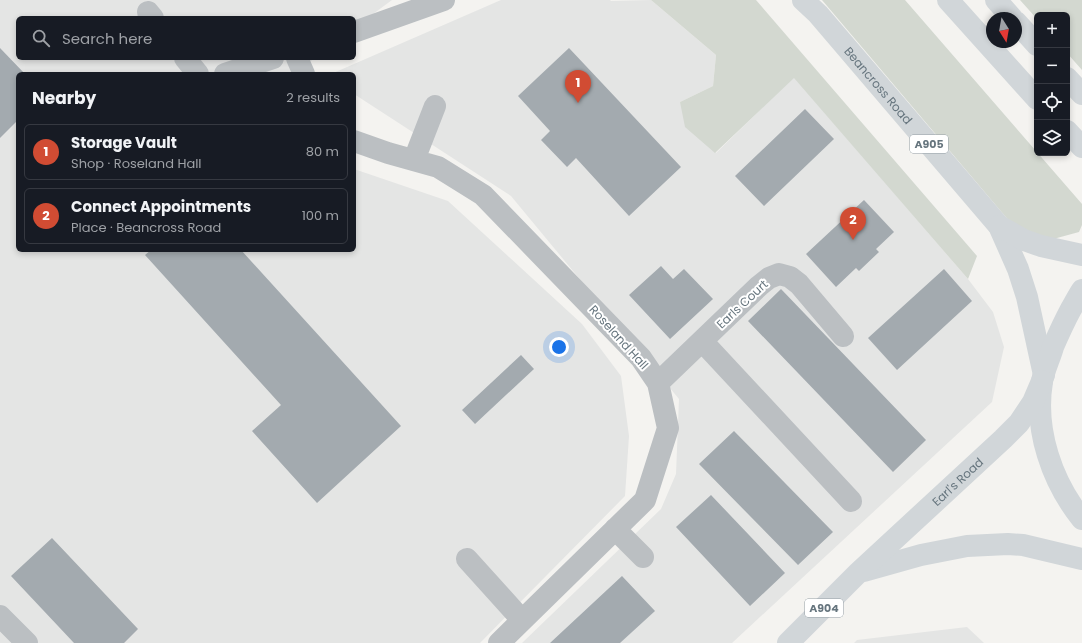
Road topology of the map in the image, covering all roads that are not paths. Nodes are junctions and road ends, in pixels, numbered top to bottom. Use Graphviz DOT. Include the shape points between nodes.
graph roads {
  1 [pos="444,0"];
  2 [pos="803,0"];
  3 [pos="948,0"];
  4 [pos="996,0"];
  5 [pos="1007,12"];
  6 [pos="1022,29"];
  7 [pos="356,31"];
  8 [pos="1034,42"];
  9 [pos="187,60"];
  10 [pos="267,60"];
  11 [pos="298,60"];
  12 [pos="196,72"];
  13 [pos="231,72"];
  14 [pos="303,72"];
  15 [pos="1070,81"];
  16 [pos="1082,94"];
  17 [pos="1034,96"];
  18 [pos="435,106"];
  19 [pos="1070,134"];
  20 [pos="356,142"];
  21 [pos="1082,147"];
  22 [pos="414,160"];
  23 [pos="999,226"];
  24 [pos="1082,255"];
  25 [pos="1082,290"];
  26 [pos="843,336"];
  27 [pos="702,341"];
  28 [pos="1043,378"];
  29 [pos="658,383"];
  30 [pos="851,501"];
  31 [pos="1082,519"];
  32 [pos="615,530"];
  33 [pos="643,558"];
  34 [pos="467,559"];
  35 [pos="1082,559"];
  36 [pos="859,572"];
  37 [pos="0,616"];
  38 [pos="522,620"];
  39 [pos="27,643"];
  40 [pos="499,643"];
  41 [pos="788,643"];
  1 -- 7 [label="street"];
  2 -- 23 [label="main road, Beancross Road / A905" via="818,14"];
  3 -- 17 [label="main road"];
  4 -- 5 [label="main road"];
  6 -- 8 [label="main road"];
  9 -- 12 [label="street"];
  10 -- 13 [label="street"];
  11 -- 14 [label="street"];
  15 -- 16 [label="main road"];
  18 -- 22 [label="street"];
  19 -- 21 [label="main road"];
  20 -- 22 [label="street, Roseland Hall"];
  22 -- 29 [label="street, Roseland Hall" via="438,167 483,195 641,358"];
  23 -- 24 [label="main road, Beancross Road / A905" via="1041,246"];
  23 -- 28 [label="main road, Beancross Road / A905" via="1027,297"];
  25 -- 28 [label="main road" via="1060,330"];
  26 -- 27 [label="street, Earls Court" via="799,284 790,277 779,274 759,286"];
  27 -- 29 [label="street, Earls Court"];
  27 -- 30 [label="street"];
  28 -- 31 [label="main road" via="1039,407 1046,449 1064,492"];
  28 -- 36 [label="main road, Earl's Road" via="1033,402 1019,423"];
  29 -- 32 [label="street, Roseland Hall" via="668,428 645,500"];
  32 -- 33 [label="street"];
  32 -- 38 [label="street, Roseland Hall"];
  34 -- 38 [label="street"];
  35 -- 36 [label="main road, Earl's Road" via="1008,544 967,546 921,555"];
  36 -- 41 [label="main road, Earl's Road / A904"];
  37 -- 39 [label="street"];
  38 -- 40 [label="street, Roseland Hall"];
}
